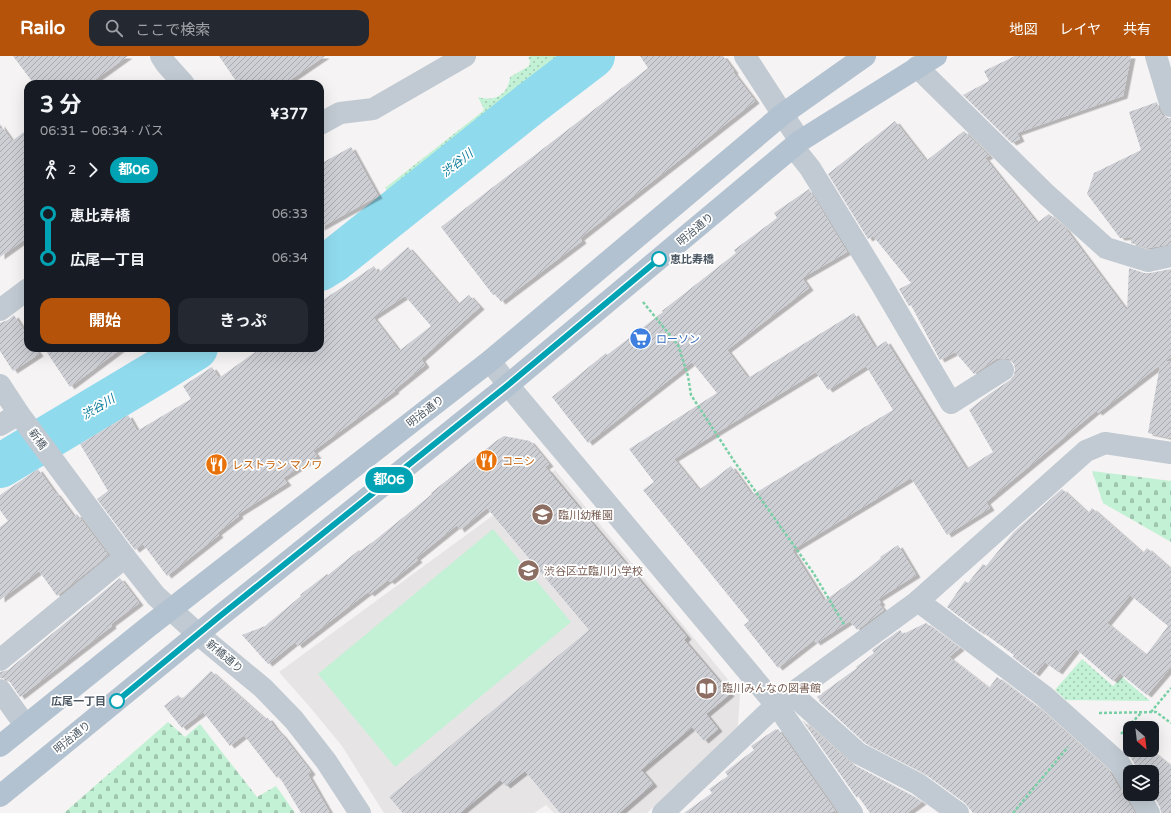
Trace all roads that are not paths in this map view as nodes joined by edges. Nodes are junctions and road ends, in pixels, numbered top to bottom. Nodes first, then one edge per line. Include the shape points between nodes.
1 (161, 56) edge
2 (465, 56) edge
3 (745, 56) edge
4 (865, 56) edge
5 (936, 56) edge
6 (1156, 56) edge
7 (917, 67) junction
8 (180, 80) edge
9 (1171, 106) edge
10 (783, 114) junction
11 (324, 122) edge
12 (797, 144) junction
13 (1171, 256) edge
14 (24, 292) edge
15 (0, 310) edge
16 (490, 361) junction
17 (1003, 370) dead end
18 (0, 385) edge
19 (508, 385) junction
20 (19, 414) junction
21 (0, 425) edge
22 (1171, 453) edge
23 (56, 464) joint
24 (125, 557) junction
25 (918, 601) junction
26 (172, 610) junction
27 (199, 635) junction
28 (0, 660) edge
29 (0, 690) edge
30 (784, 699) junction
31 (25, 725) junction
32 (0, 746) edge
33 (1123, 770) edge
34 (0, 796) edge
35 (1142, 801) edge
36 (360, 813) edge
37 (663, 813) edge
38 (852, 813) edge
39 (958, 813) edge
40 (1149, 813) edge

1 - 8 street
2 - 11 street via 373,109 340,113
3 - 10 street
4 - 10 main road, 明治通り
5 - 7 main road, 明治通り
6 - 9 street
7 - 12 main road, 明治通り
7 - 13 street via 1047,195 1106,248 1148,261
10 - 12 street
10 - 16 main road, 明治通り
12 - 17 street via 951,403
12 - 19 main road, 明治通り
14 - 15 street
16 - 19 street
16 - 26 main road, 明治通り
18 - 20 street
19 - 27 main road, 明治通り
19 - 30 street
20 - 21 street
20 - 23 street, 新橋
22 - 25 street via 1105,443 1086,451
23 - 24 street, 新橋通り
24 - 26 street, 新橋通り via 156,596
24 - 28 street
25 - 30 street
25 - 33 street via 1044,696 1119,763
26 - 27 street, 新橋通り
26 - 31 main road, 明治通り
27 - 34 main road, 明治通り
27 - 36 street, 新橋通り via 264,688 294,720 326,761
29 - 31 street
30 - 37 street
30 - 38 street
30 - 39 street via 858,753 918,784
31 - 32 main road, 明治通り
35 - 40 street

